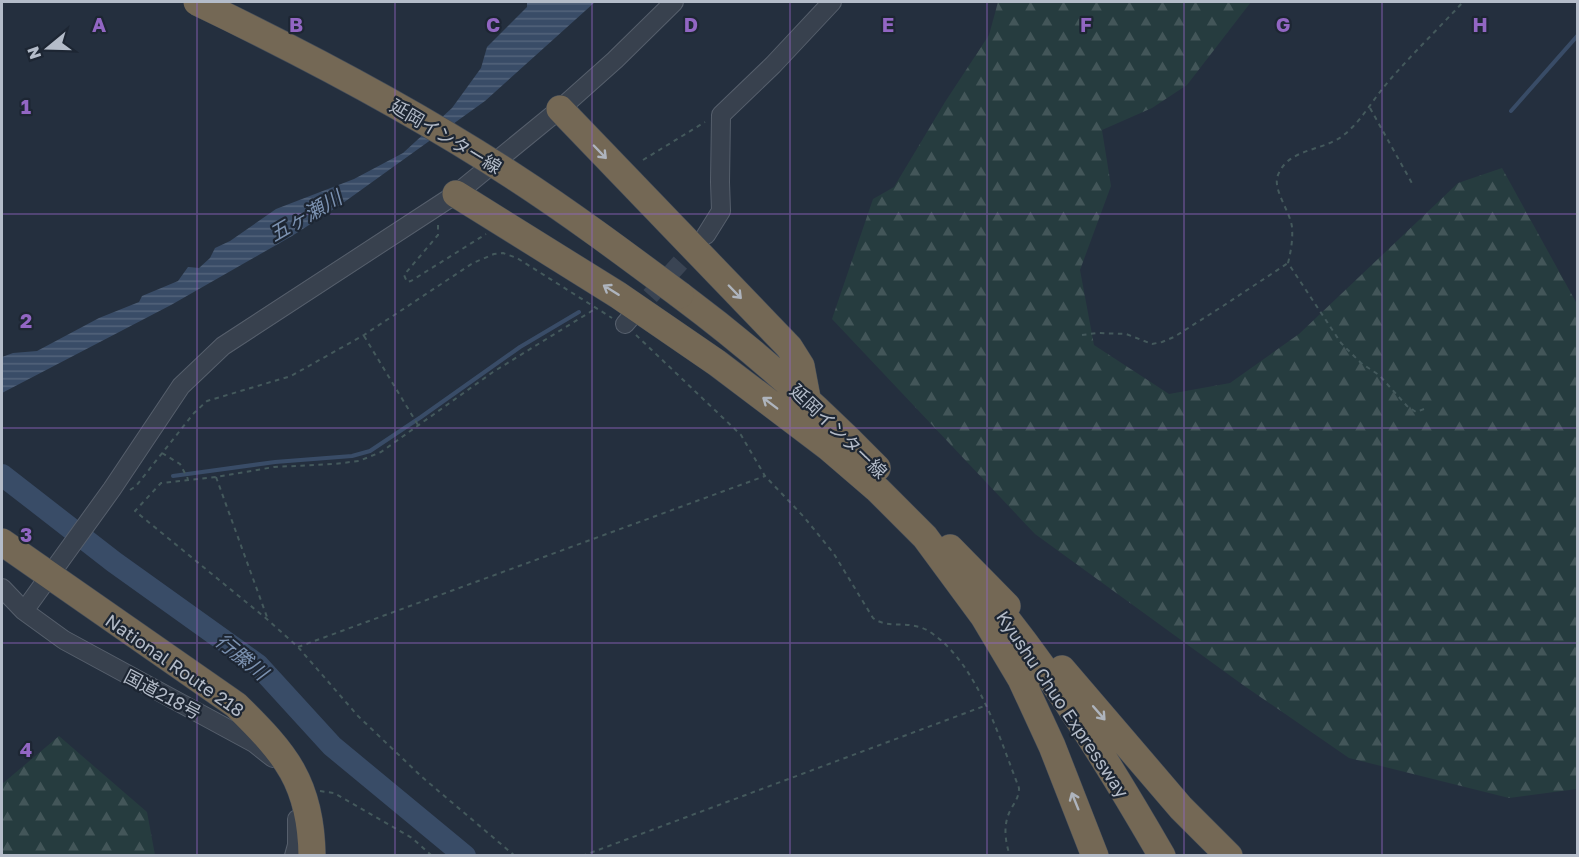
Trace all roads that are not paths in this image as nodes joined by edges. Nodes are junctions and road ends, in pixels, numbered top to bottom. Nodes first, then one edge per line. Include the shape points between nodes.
1 (197, 2) edge
2 (674, 2) edge
3 (832, 2) edge
4 (560, 109) junction
5 (447, 200) junction
6 (706, 235) tunnel mouth
7 (680, 295) junction
8 (807, 398) junction
9 (929, 533) junction
10 (2, 542) edge
11 (56, 569) junction
12 (2, 588) edge
13 (24, 611) junction
14 (1150, 854) edge
15 (294, 855) edge
16 (312, 855) edge
17 (1095, 855) edge
18 (1229, 855) edge

1 - 7 highway, 延岡インター線, bridge via 422,119 513,176
2 - 4 street
3 - 6 street via 722,115 721,211
4 - 5 street
4 -> 8 highway via 789,347 801,366
9 -> 5 highway via 828,447 717,363 618,295
5 - 11 street via 223,346 181,386
7 - 8 highway, 延岡インター線
7 - 9 highway, 延岡インター線 via 802,404
8 - 9 highway, 延岡インター線 via 890,481
9 - 14 highway, Kyushu Chuo Expressway via 1040,684
17 -> 9 highway via 1053,746 1021,679
9 -> 18 highway via 1020,620 1181,808
10 - 11 highway, National Route 218
11 - 13 street
11 - 16 highway, National Route 218 via 236,705 267,735 297,777 312,826
12 - 13 street, 国道218号
13 - 15 street, 国道218号 via 64,640 269,754 283,772 293,799 298,832

